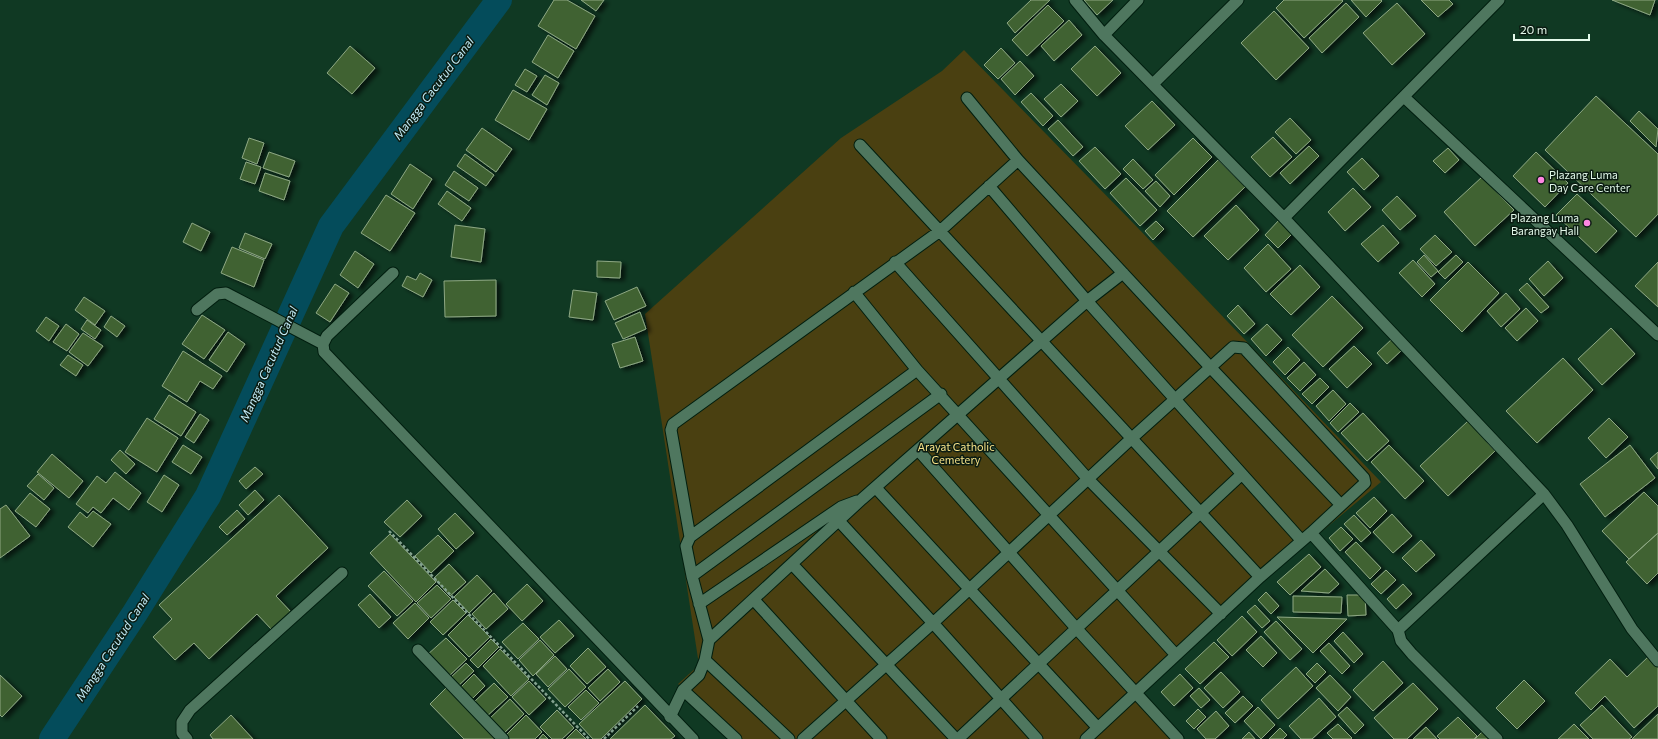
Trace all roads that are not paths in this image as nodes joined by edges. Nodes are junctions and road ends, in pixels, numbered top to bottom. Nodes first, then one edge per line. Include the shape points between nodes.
1 (1075, 0) edge
2 (1138, 0) edge
3 (1238, 0) edge
4 (1499, 0) edge
5 (1104, 35) junction
6 (1153, 84) junction
7 (1404, 96) junction
8 (967, 98) dead end
9 (860, 145) dead end
10 (1018, 160) junction
11 (989, 186) junction
12 (1284, 218) junction
13 (940, 231) junction
14 (895, 262) junction
15 (393, 273) dead end
16 (1123, 273) junction
17 (854, 292) junction
18 (1087, 301) junction
19 (197, 310) dead end
20 (1658, 335) edge
21 (1042, 342) junction
22 (323, 344) junction
23 (1211, 368) junction
24 (918, 370) junction
25 (998, 380) junction
26 (941, 394) junction
27 (1175, 399) junction
28 (959, 414) junction
29 (1132, 438) junction
30 (918, 450) junction
31 (1242, 474) junction
32 (1088, 479) junction
33 (876, 488) junction
34 (1544, 494) junction
35 (862, 499) junction
36 (1341, 505) junction
37 (1200, 512) junction
38 (1048, 516) junction
39 (839, 521) junction
40 (1311, 533) junction
41 (690, 537) junction
42 (1302, 541) junction
43 (1159, 551) junction
44 (1009, 552) junction
45 (792, 564) junction
46 (342, 573) dead end
47 (692, 576) junction
48 (1260, 577) junction
49 (969, 589) junction
50 (1116, 591) junction
51 (754, 600) junction
52 (699, 604) junction
53 (1220, 614) junction
54 (933, 623) junction
55 (1076, 628) junction
56 (1398, 630) junction
57 (709, 640) junction
58 (418, 650) dead end
59 (1176, 655) junction
60 (1657, 657) edge
61 (705, 660) junction
62 (1039, 663) junction
63 (885, 665) junction
64 (683, 690) junction
65 (1136, 693) junction
66 (1001, 698) junction
67 (846, 700) junction
68 (670, 717) junction
69 (1098, 728) junction
70 (187, 739) edge
71 (503, 739) edge
72 (693, 739) edge
73 (736, 739) edge
74 (789, 739) edge
75 (803, 739) edge
76 (881, 739) edge
77 (957, 739) edge
78 (1037, 739) edge
79 (1086, 739) edge
80 (1177, 739) edge
81 (1497, 739) edge

1 - 5 street
2 - 5 street
3 - 6 street
4 - 7 street
5 - 6 street
6 - 12 street
7 - 12 street
7 - 20 street
8 - 10 street
9 - 13 street
10 - 11 street
10 - 16 street
11 - 13 street
11 - 18 street
12 - 34 street
13 - 14 street
13 - 21 street
14 - 17 street
14 - 25 street
15 - 22 street via 327,336
16 - 18 street
16 - 23 street
17 - 24 street
17 - 41 street via 673,424 670,430
18 - 21 street
18 - 27 street
19 - 22 street via 217,294 226,293
21 - 25 street
21 - 29 street
22 - 68 street via 324,352
23 - 27 street
23 - 36 street
23 - 36 street via 1233,347 1244,348 1364,478 1365,483 1361,488
24 - 26 street
24 - 41 street
25 - 28 street
25 - 32 street
26 - 28 street
26 - 47 street
27 - 29 street
27 - 31 street
28 - 30 street
28 - 38 street
29 - 32 street
29 - 37 street
30 - 33 street
30 - 44 street
31 - 37 street
31 - 42 street
32 - 38 street
32 - 43 street
33 - 35 street
33 - 49 street
34 - 56 street
34 - 60 street via 1567,525 1632,629
35 - 39 street
35 - 52 street via 842,507
36 - 40 street
37 - 43 street
37 - 48 street
38 - 44 street
38 - 50 street
39 - 45 street
39 - 54 street
40 - 42 street
40 - 56 street
41 - 47 street via 686,546
42 - 48 street
43 - 50 street
43 - 53 street
44 - 49 street
44 - 55 street
45 - 51 street
45 - 63 street
46 - 70 street via 190,710 182,722 182,733
47 - 52 street
48 - 53 street
49 - 54 street
49 - 62 street
50 - 55 street
50 - 59 street
51 - 57 street
51 - 67 street
52 - 57 street
53 - 59 street
54 - 63 street
54 - 66 street
55 - 62 street
55 - 65 street
56 - 81 street via 1400,641
57 - 61 street
58 - 71 street
59 - 65 street
61 - 64 street via 699,675
61 - 74 street
62 - 66 street
62 - 69 street
63 - 67 street
63 - 77 street
64 - 68 street
64 - 73 street
65 - 69 street
65 - 80 street
66 - 77 street
66 - 78 street
67 - 75 street
67 - 76 street
68 - 72 street
69 - 79 street

